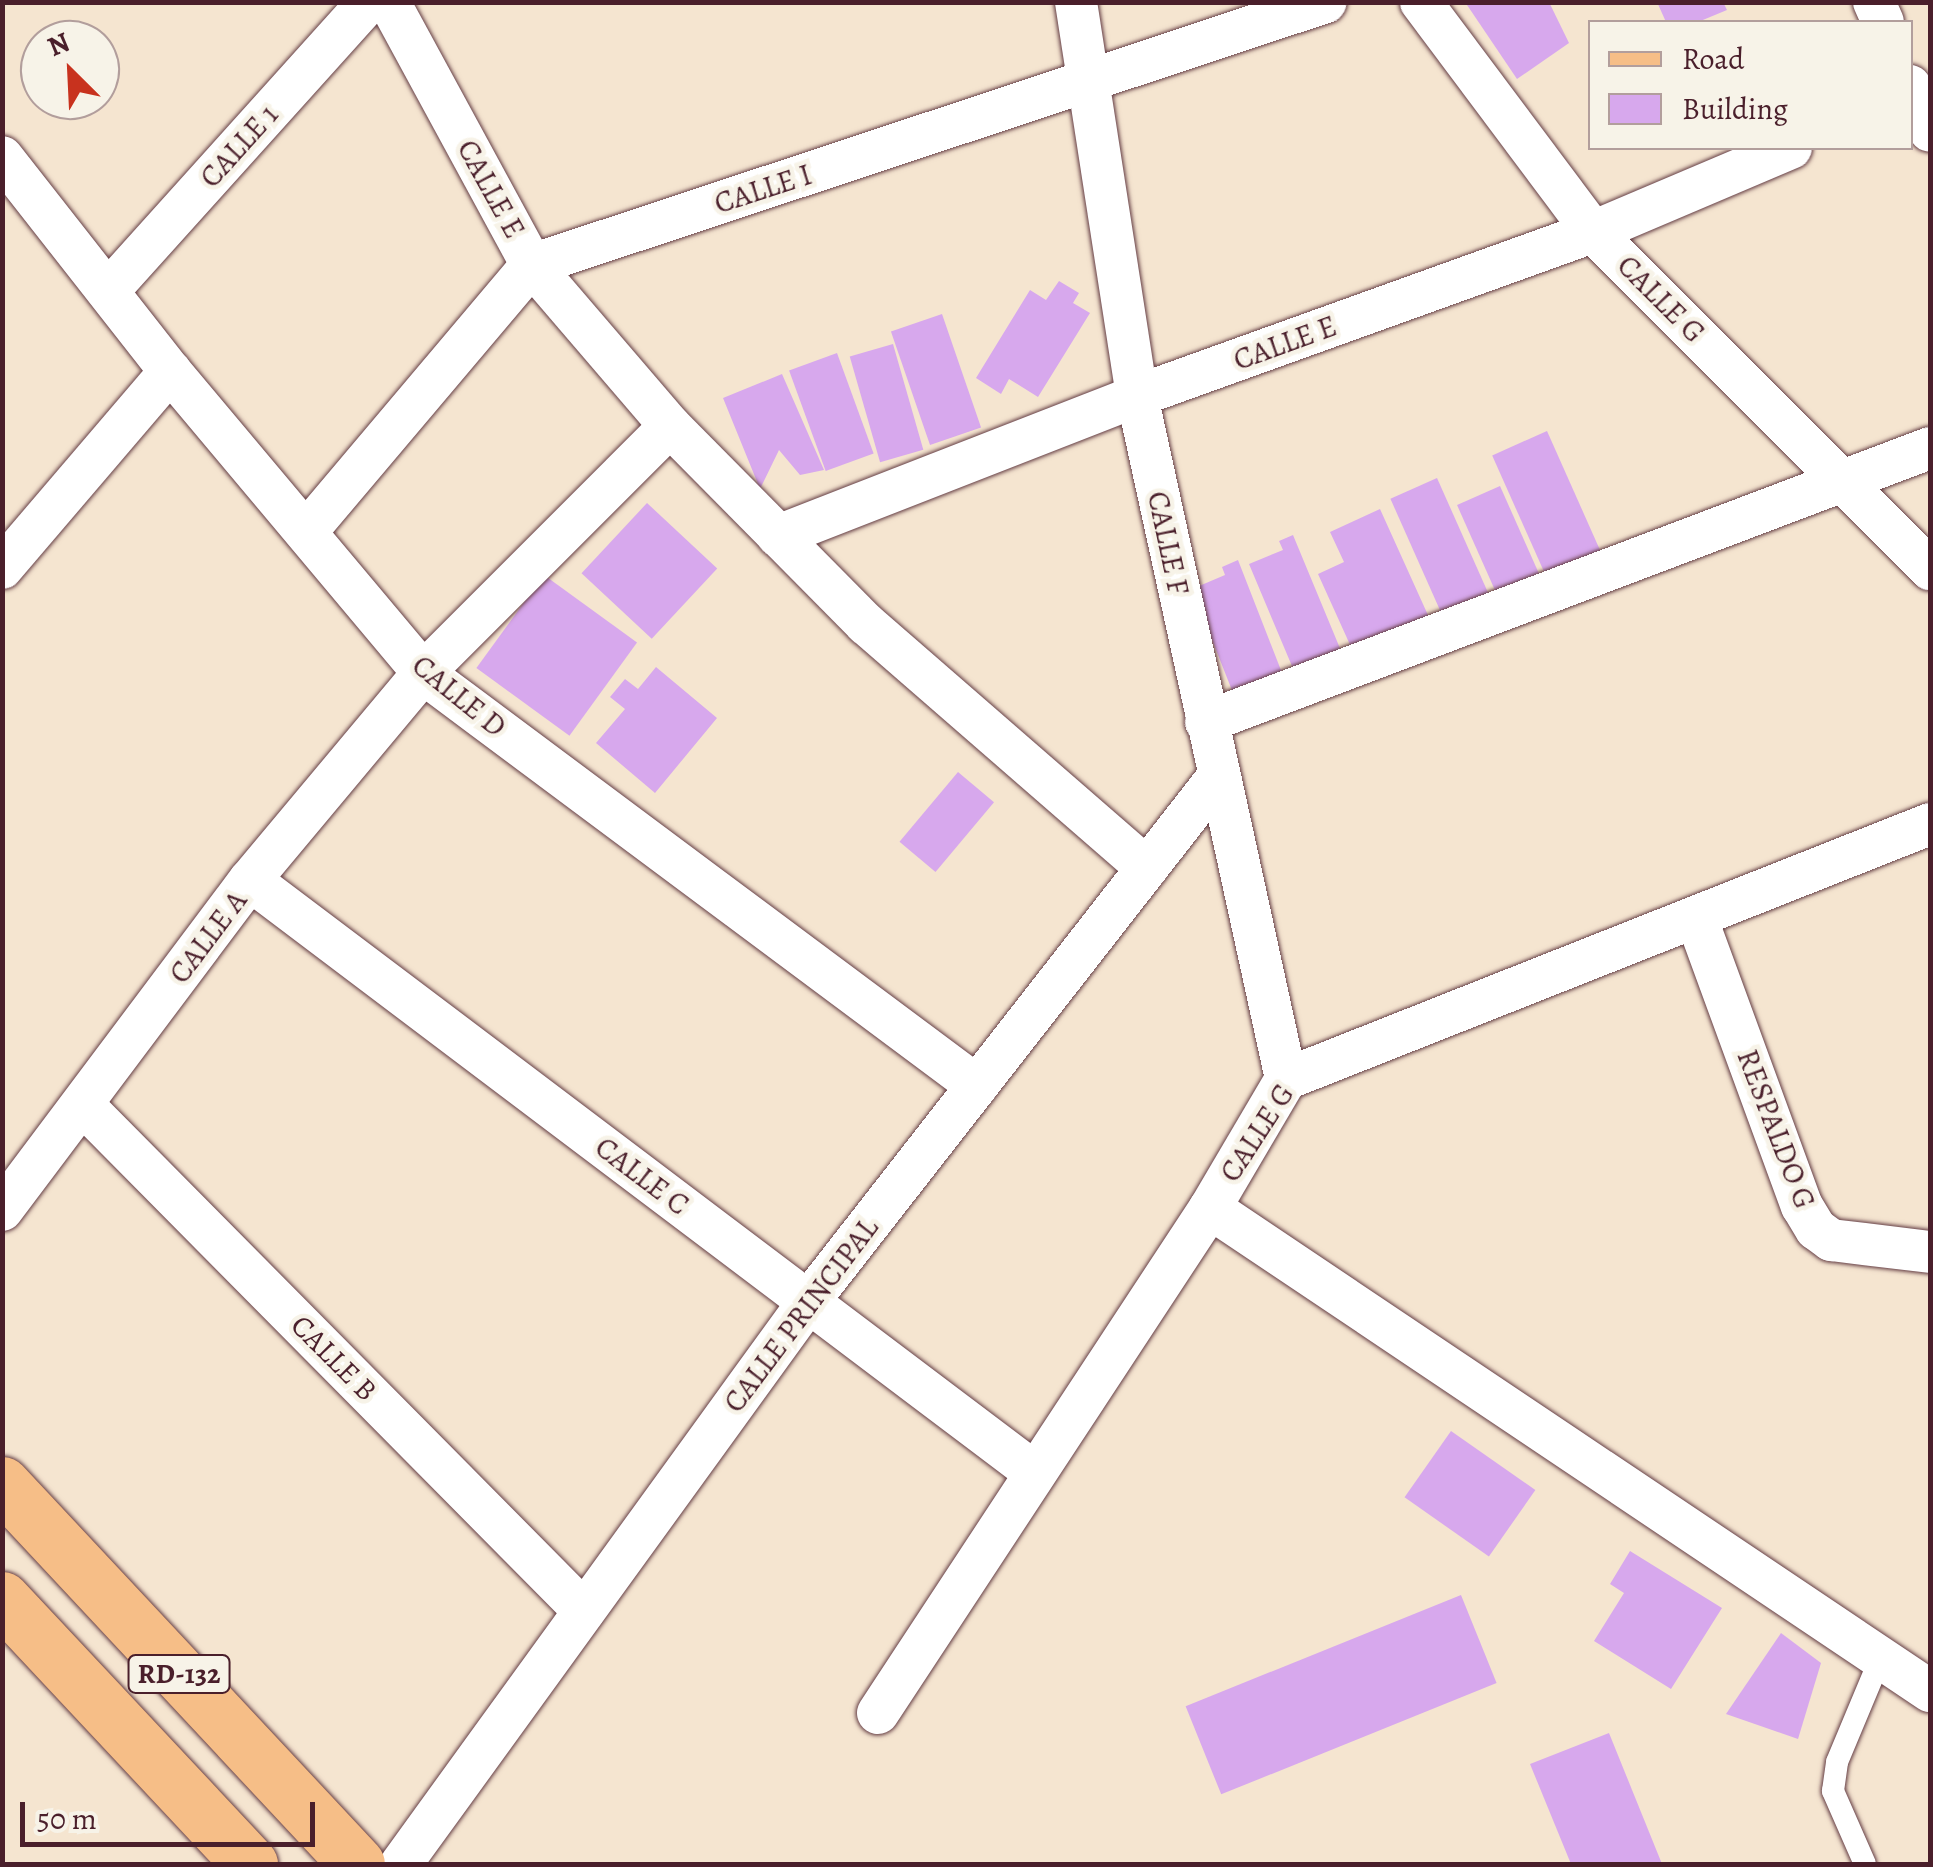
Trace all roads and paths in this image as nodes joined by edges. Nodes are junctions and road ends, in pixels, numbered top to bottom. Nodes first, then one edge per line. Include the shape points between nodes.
1 (368, 2) edge
2 (389, 2) edge
3 (1076, 2) edge
4 (1326, 2) edge
5 (1422, 2) edge
6 (1089, 82) junction
7 (1786, 150) edge
8 (2, 157) edge
9 (1593, 232) junction
10 (532, 265) junction
11 (109, 290) junction
12 (170, 371) junction
13 (1137, 396) junction
14 (670, 426) junction
15 (1930, 448) edge
16 (1846, 482) junction
17 (306, 532) junction
18 (778, 536) junction
19 (2, 568) edge
20 (1930, 570) edge
21 (423, 673) junction
22 (1206, 722) junction
23 (1218, 776) junction
24 (1930, 824) edge
25 (1147, 868) junction
26 (250, 880) junction
27 (1696, 917) junction
28 (1286, 1078) junction
29 (976, 1086) junction
30 (83, 1105) junction
31 (1210, 1208) junction
32 (2, 1210) edge
33 (1930, 1252) edge
34 (809, 1301) junction
35 (1034, 1472) junction
36 (2, 1484) edge
37 (2, 1599) edge
38 (584, 1611) junction
39 (1880, 1657) junction
40 (1930, 1691) edge
41 (878, 1713) dead end
42 (250, 1864) edge
43 (357, 1864) edge
44 (400, 1864) edge
45 (1865, 1864) edge

1 - 11 street, CALLE 1
2 - 10 street, CALLE E
3 - 6 street, CALLE F
4 - 6 street, CALLE I
5 - 9 street, CALLE G
6 - 10 street, CALLE I
6 - 13 street, CALLE F
7 - 9 street, CALLE E
8 - 11 street, CALLE D
9 - 13 street, CALLE E
9 - 16 street, CALLE G
10 - 14 street, CALLE E
10 - 17 street
11 - 12 street, CALLE D
12 - 17 street, CALLE D
12 - 19 street
13 - 18 street, CALLE E
13 - 22 street, CALLE F
14 - 18 street, CALLE E
14 - 21 street, CALLE A
15 - 16 street
16 - 20 street, CALLE G
16 - 22 street
17 - 21 street, CALLE D
18 - 25 street, CALLE E via 866,624
21 - 26 street, CALLE A
21 - 29 street, CALLE D
22 - 23 street, CALLE F
23 - 25 street, CALLE PRINCIPAL
23 - 28 street, CALLE F
24 - 27 street, CALLE G
25 - 29 street, CALLE PRINCIPAL
26 - 30 street, CALLE A
26 - 34 street, CALLE C
27 - 28 street, CALLE G
27 - 33 street, RESPALDO G via 1816,1229 1831,1240
28 - 31 street, CALLE G
29 - 34 street, CALLE PRINCIPAL
30 - 32 street, CALLE A
30 - 38 street, CALLE B
31 - 35 street, CALLE G
31 - 39 street
34 - 35 street, CALLE C
34 - 38 street, CALLE PRINCIPAL
35 - 41 street, CALLE G
36 - 43 main road, RD-132
37 - 42 main road, RD-132
38 - 44 street, CALLE PRINCIPAL
39 - 40 street
39 - 45 lane via 1836,1762 1833,1791

